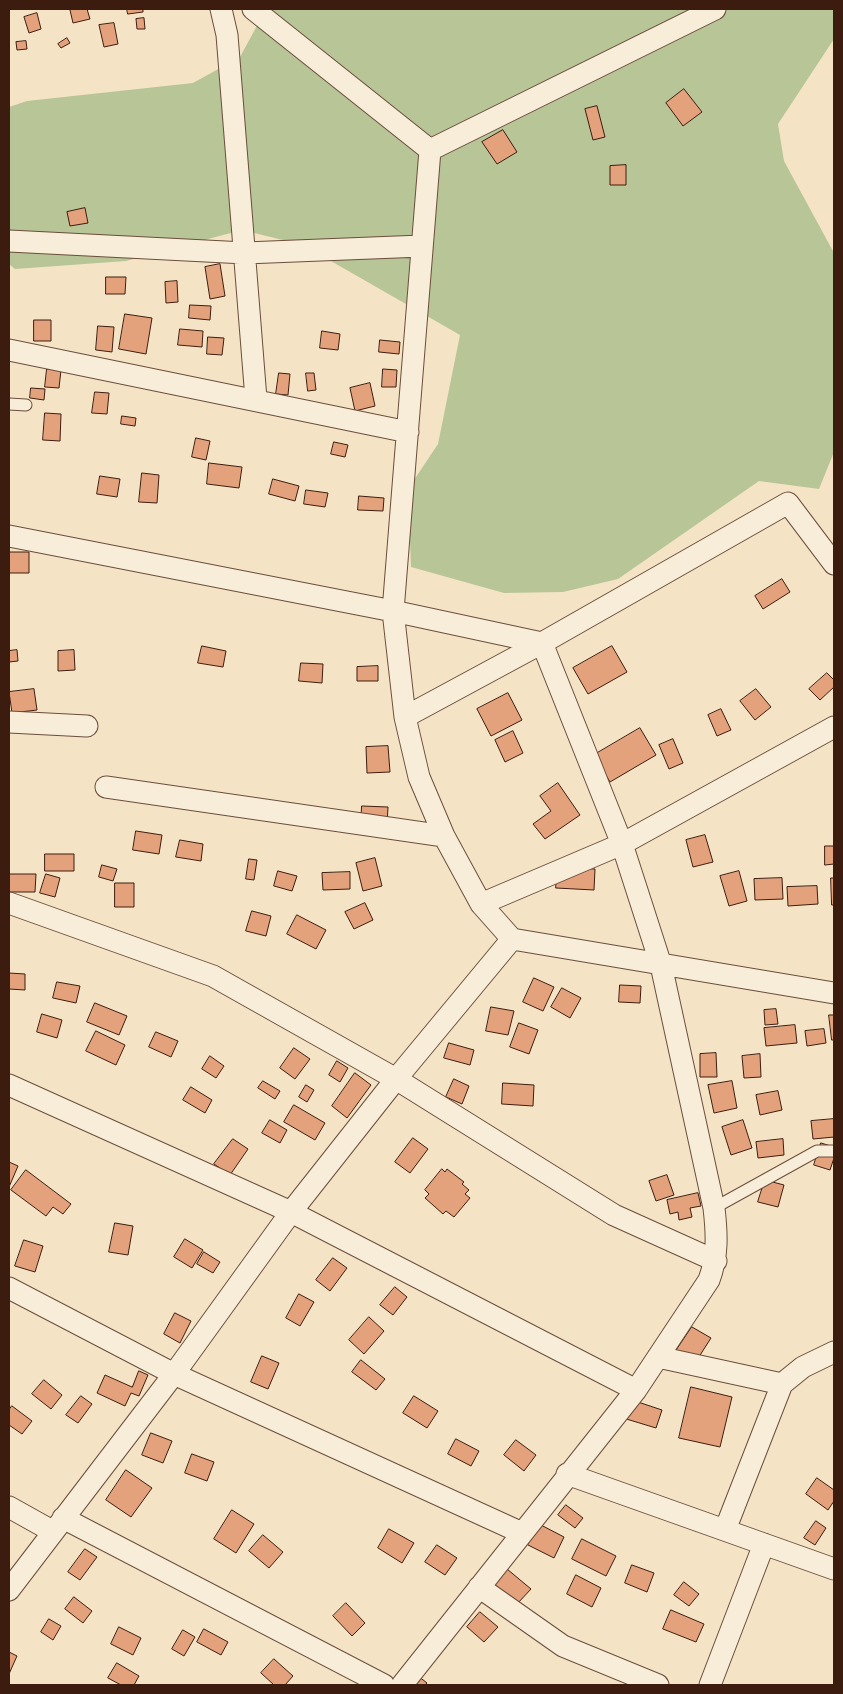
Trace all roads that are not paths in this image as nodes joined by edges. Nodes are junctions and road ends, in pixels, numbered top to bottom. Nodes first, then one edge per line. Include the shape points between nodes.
1 (221, 9) edge
2 (253, 9) edge
3 (716, 9) edge
4 (430, 150) junction
5 (9, 241) edge
6 (422, 246) junction
7 (245, 253) junction
8 (9, 350) edge
9 (256, 399) junction
10 (9, 404) edge
11 (26, 405) dead end
12 (408, 432) junction
13 (9, 536) edge
14 (834, 564) edge
15 (392, 611) junction
16 (542, 643) junction
17 (405, 717) junction
18 (9, 722) edge
19 (87, 726) dead end
20 (834, 727) edge
21 (106, 788) dead end
22 (444, 836) junction
23 (622, 844) junction
24 (9, 903) edge
25 (481, 904) junction
26 (512, 939) junction
27 (661, 965) junction
28 (834, 993) edge
29 (396, 1079) junction
30 (9, 1085) edge
31 (834, 1151) edge
32 (714, 1208) junction
33 (291, 1212) junction
34 (716, 1260) junction
35 (9, 1288) edge
36 (834, 1352) edge
37 (658, 1357) junction
38 (174, 1374) junction
39 (782, 1384) junction
40 (636, 1390) junction
41 (567, 1474) junction
42 (9, 1507) edge
43 (58, 1525) junction
44 (725, 1530) junction
45 (522, 1533) junction
46 (764, 1544) junction
47 (834, 1569) edge
48 (479, 1587) junction
49 (9, 1590) edge
50 (384, 1685) edge
51 (402, 1685) edge
52 (658, 1685) edge
53 (710, 1685) edge

1 - 7 street via 227,35
2 - 4 street
3 - 4 street
4 - 6 street
5 - 7 street
6 - 7 street
6 - 12 street
7 - 9 street
8 - 9 street
9 - 12 street
10 - 11 lane
12 - 15 street
13 - 15 street
14 - 16 street via 788,503
15 - 16 street
15 - 17 street
16 - 17 street
16 - 23 street
17 - 22 street via 419,776
18 - 19 street
20 - 23 street
21 - 22 street
22 - 25 street
23 - 25 street
23 - 27 street
24 - 29 street via 213,976
25 - 26 street
26 - 27 street
26 - 29 street
27 - 28 street
27 - 32 street
29 - 33 street
29 - 34 street via 614,1215
30 - 33 street
31 - 32 lane via 817,1151
32 - 34 street
33 - 38 street
33 - 40 street
34 - 37 street via 709,1280
35 - 38 street
36 - 39 street via 803,1367
37 - 39 street
37 - 40 street
38 - 43 street
38 - 45 street
39 - 44 street
40 - 41 street
41 - 44 street
41 - 45 street
42 - 43 street
43 - 49 street
43 - 50 street
44 - 46 street
45 - 48 street
46 - 47 street
46 - 53 street
48 - 51 street
48 - 52 street via 563,1646

